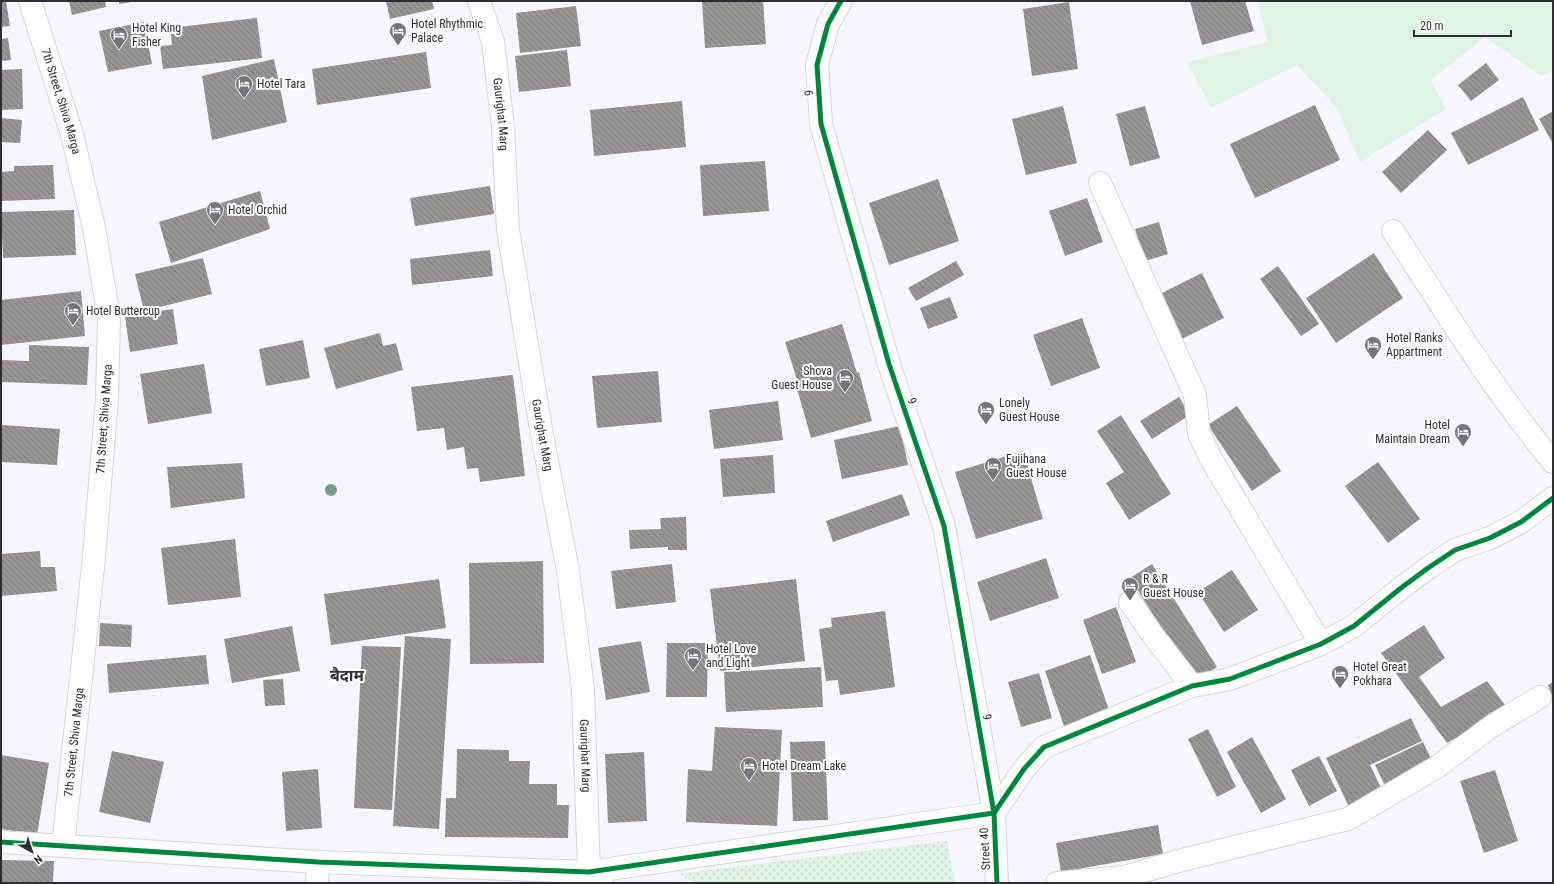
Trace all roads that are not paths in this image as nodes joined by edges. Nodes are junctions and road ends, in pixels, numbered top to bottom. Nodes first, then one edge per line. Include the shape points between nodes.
1 (30, 1) edge
2 (479, 1) edge
3 (841, 1) edge
4 (1100, 183) dead end
5 (1393, 232) dead end
6 (1553, 462) edge
7 (1553, 498) edge
8 (1130, 602) dead end
9 (1321, 644) junction
10 (1192, 686) junction
11 (1540, 697) dead end
12 (994, 813) junction
13 (1, 842) edge
14 (63, 846) junction
15 (589, 872) junction
16 (318, 873) edge
17 (614, 883) edge
18 (997, 883) edge
19 (1057, 883) edge

1 - 14 street, 7th Street, Shiva Marga via 72,134 94,228 109,318 107,398 94,557
2 - 15 street, Gaurighat Marg via 493,42 503,127 508,230 568,571 583,689
3 - 12 street, 9 / 9 via 828,24 817,65 821,124 889,364 944,526
4 - 9 street via 1195,395 1199,434 1211,459
5 - 6 street via 1490,379
7 - 9 street via 1520,522 1490,538 1455,550 1401,588 1354,626
8 - 10 street
9 - 10 street via 1230,679
10 - 12 street via 1044,747 1024,769
11 - 19 street via 1492,726 1437,767 1348,819 1124,877
12 - 15 street
12 - 18 street, Street 40
13 - 14 street
14 - 16 street
15 - 16 street
15 - 17 street

